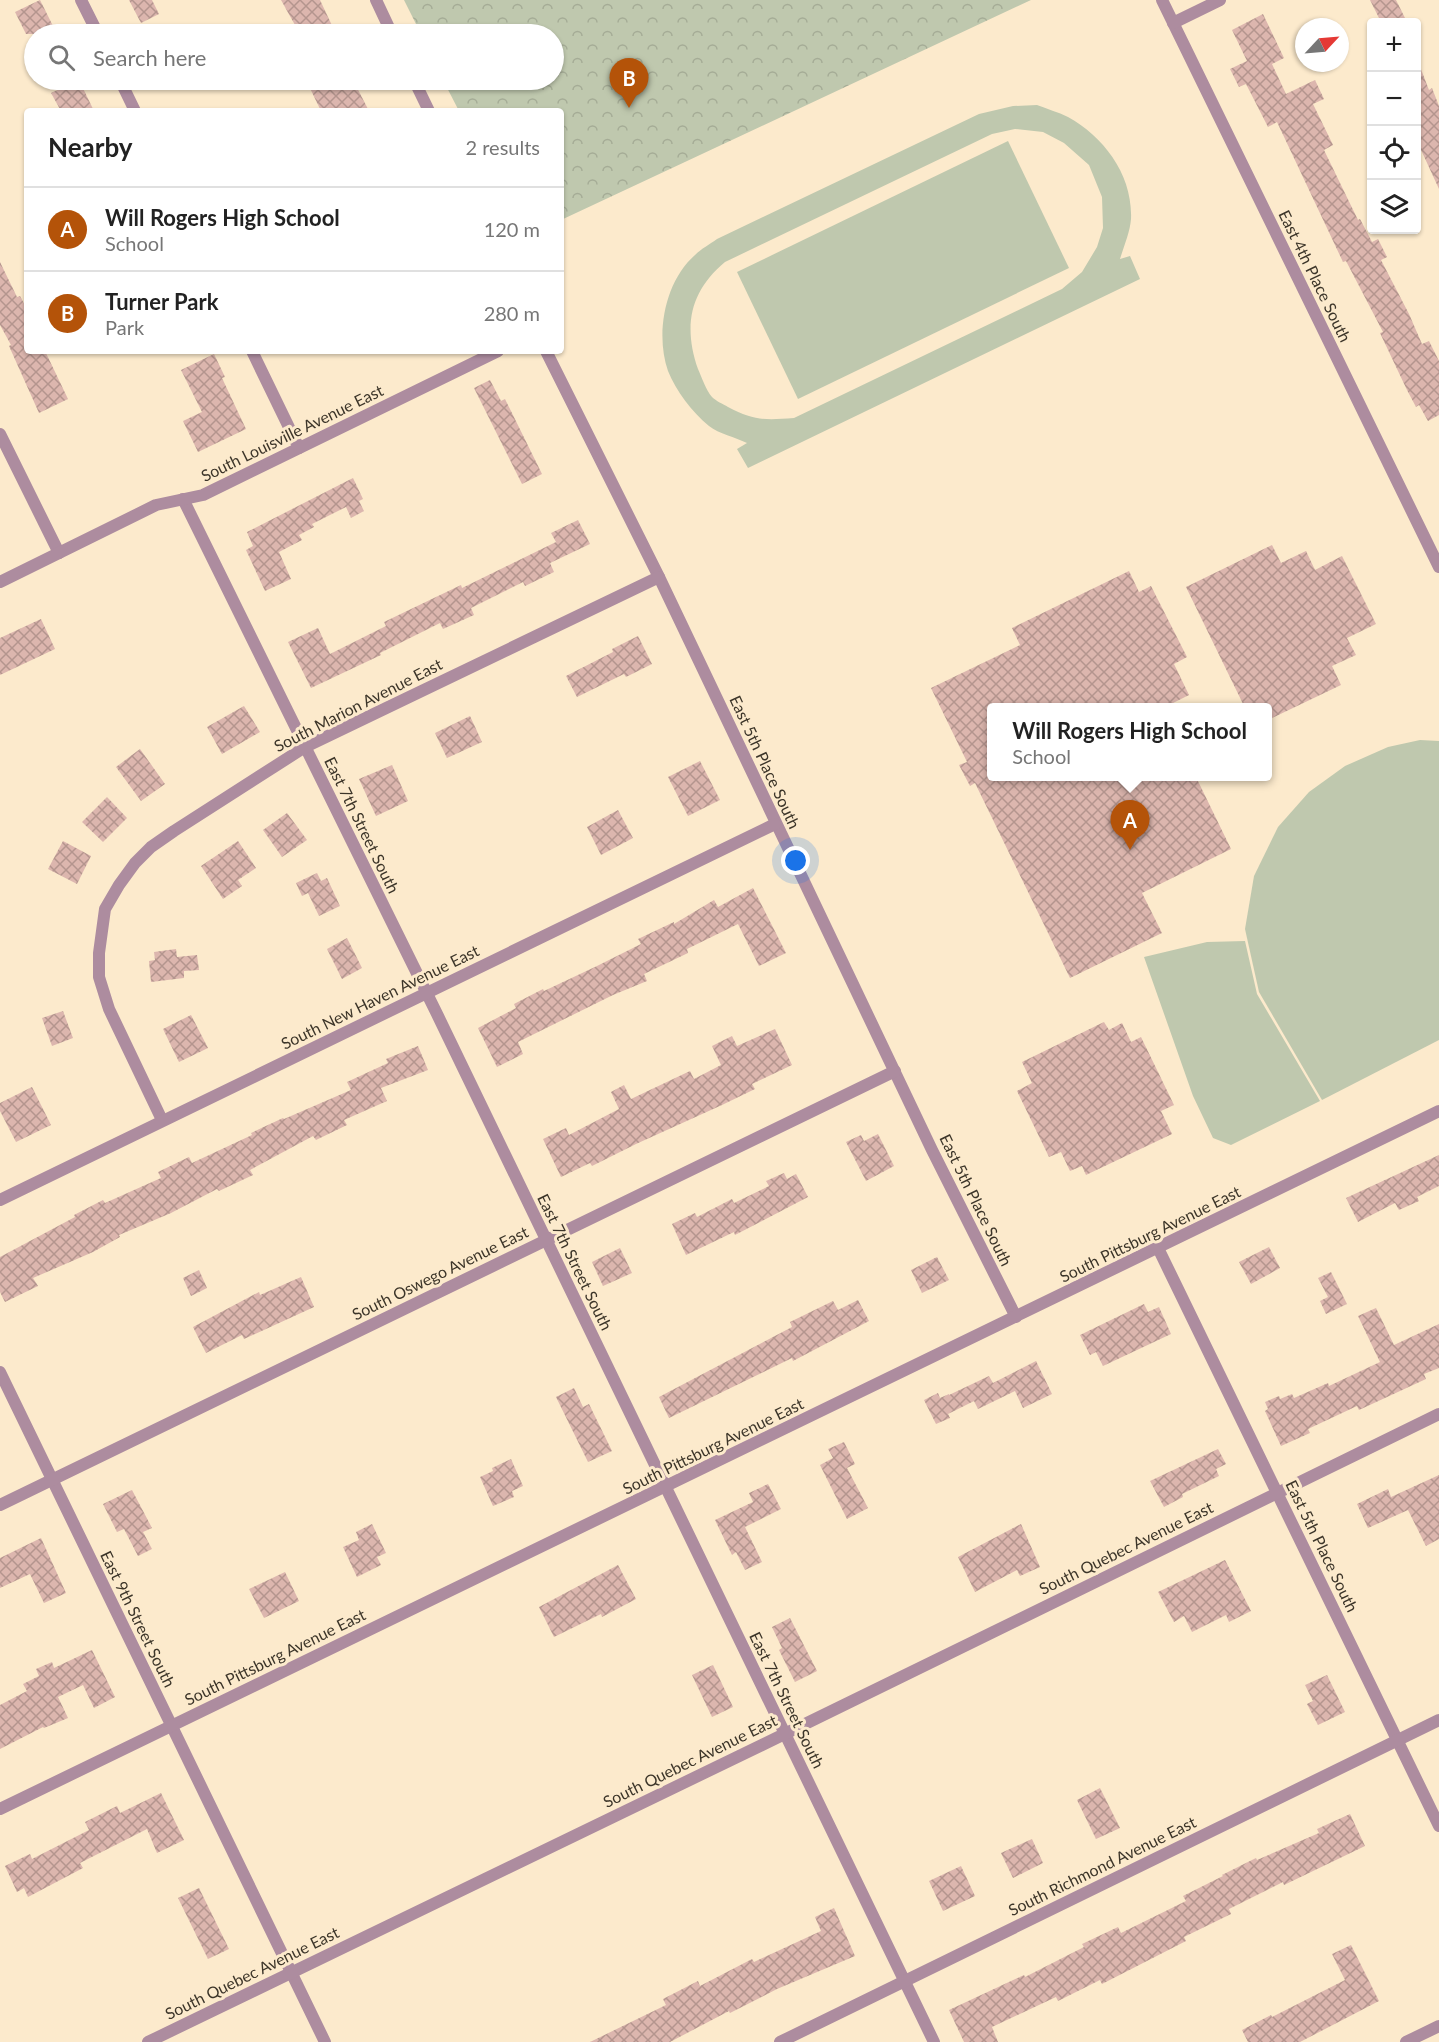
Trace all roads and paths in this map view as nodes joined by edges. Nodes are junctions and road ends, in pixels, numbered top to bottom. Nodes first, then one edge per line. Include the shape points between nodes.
1 (81, 0) edge
2 (376, 0) edge
3 (1162, 0) edge
4 (1220, 0) edge
5 (1173, 23) junction
6 (93, 24) edge
7 (387, 24) edge
8 (125, 90) edge
9 (419, 90) edge
10 (134, 108) edge
11 (428, 108) edge
12 (253, 354) edge
13 (492, 354) edge
14 (548, 354) edge
15 (0, 434) edge
16 (299, 448) junction
17 (183, 499) junction
18 (59, 553) junction
19 (1439, 567) edge
20 (659, 577) junction
21 (0, 582) edge
22 (305, 747) junction
23 (775, 824) junction
24 (427, 993) junction
25 (895, 1071) junction
26 (1439, 1111) edge
27 (162, 1120) junction
28 (0, 1200) edge
29 (546, 1241) junction
30 (1158, 1248) junction
31 (1016, 1317) junction
32 (0, 1372) edge
33 (1439, 1414) edge
34 (52, 1479) junction
35 (666, 1486) junction
36 (1277, 1492) junction
37 (0, 1504) edge
38 (1439, 1720) edge
39 (172, 1725) junction
40 (784, 1734) junction
41 (1398, 1740) junction
42 (0, 1809) edge
43 (1439, 1826) edge
44 (291, 1972) junction
45 (905, 1982) junction
46 (1439, 2026) edge
47 (148, 2042) edge
48 (325, 2042) edge
49 (780, 2042) edge
50 (934, 2042) edge
51 (1406, 2042) edge

1 - 6 street
2 - 7 street
3 - 5 street, East 4th Place South
4 - 5 street
5 - 19 street, East 4th Place South
8 - 10 street
9 - 11 street
12 - 16 street
13 - 16 street, South Louisville Avenue East
14 - 20 street, East 5th Place South
15 - 18 street
16 - 17 street, South Louisville Avenue East via 203,495
17 - 18 street, South Louisville Avenue East via 156,506
17 - 22 street, East 7th Street South
18 - 21 street, South Louisville Avenue East
20 - 22 street, South Marion Avenue East
20 - 23 street, East 5th Place South
22 - 24 street, East 7th Street South
22 - 27 street, South Marion Avenue East via 151,847 135,863 105,909 99,976 109,1009
23 - 24 street, South New Haven Avenue East
23 - 25 street, East 5th Place South
24 - 27 street, South New Haven Avenue East
24 - 29 street, East 7th Street South
25 - 29 street, South Oswego Avenue East
25 - 31 street, East 5th Place South
26 - 30 street, South Pittsburg Avenue East
27 - 28 street, South New Haven Avenue East
29 - 34 street, South Oswego Avenue East
29 - 35 street, East 7th Street South
30 - 31 street, South Pittsburg Avenue East
30 - 36 street, East 5th Place South
31 - 35 street, South Pittsburg Avenue East
32 - 34 street, East 9th Street South
33 - 36 street, South Quebec Avenue East
34 - 37 street, South Oswego Avenue East
34 - 39 street, East 9th Street South
35 - 39 street, South Pittsburg Avenue East
35 - 40 street, East 7th Street South
36 - 40 street, South Quebec Avenue East
36 - 41 street, East 5th Place South
38 - 41 street, South Richmond Avenue East
39 - 42 street, South Pittsburg Avenue East
39 - 44 street, East 9th Street South
40 - 44 street, South Quebec Avenue East
40 - 45 street, East 7th Street South
41 - 43 street, East 5th Place South
41 - 45 street, South Richmond Avenue East
44 - 47 street, South Quebec Avenue East
44 - 48 street, East 9th Street South
45 - 49 street, South Richmond Avenue East
45 - 50 street, East 7th Street South
46 - 51 street

